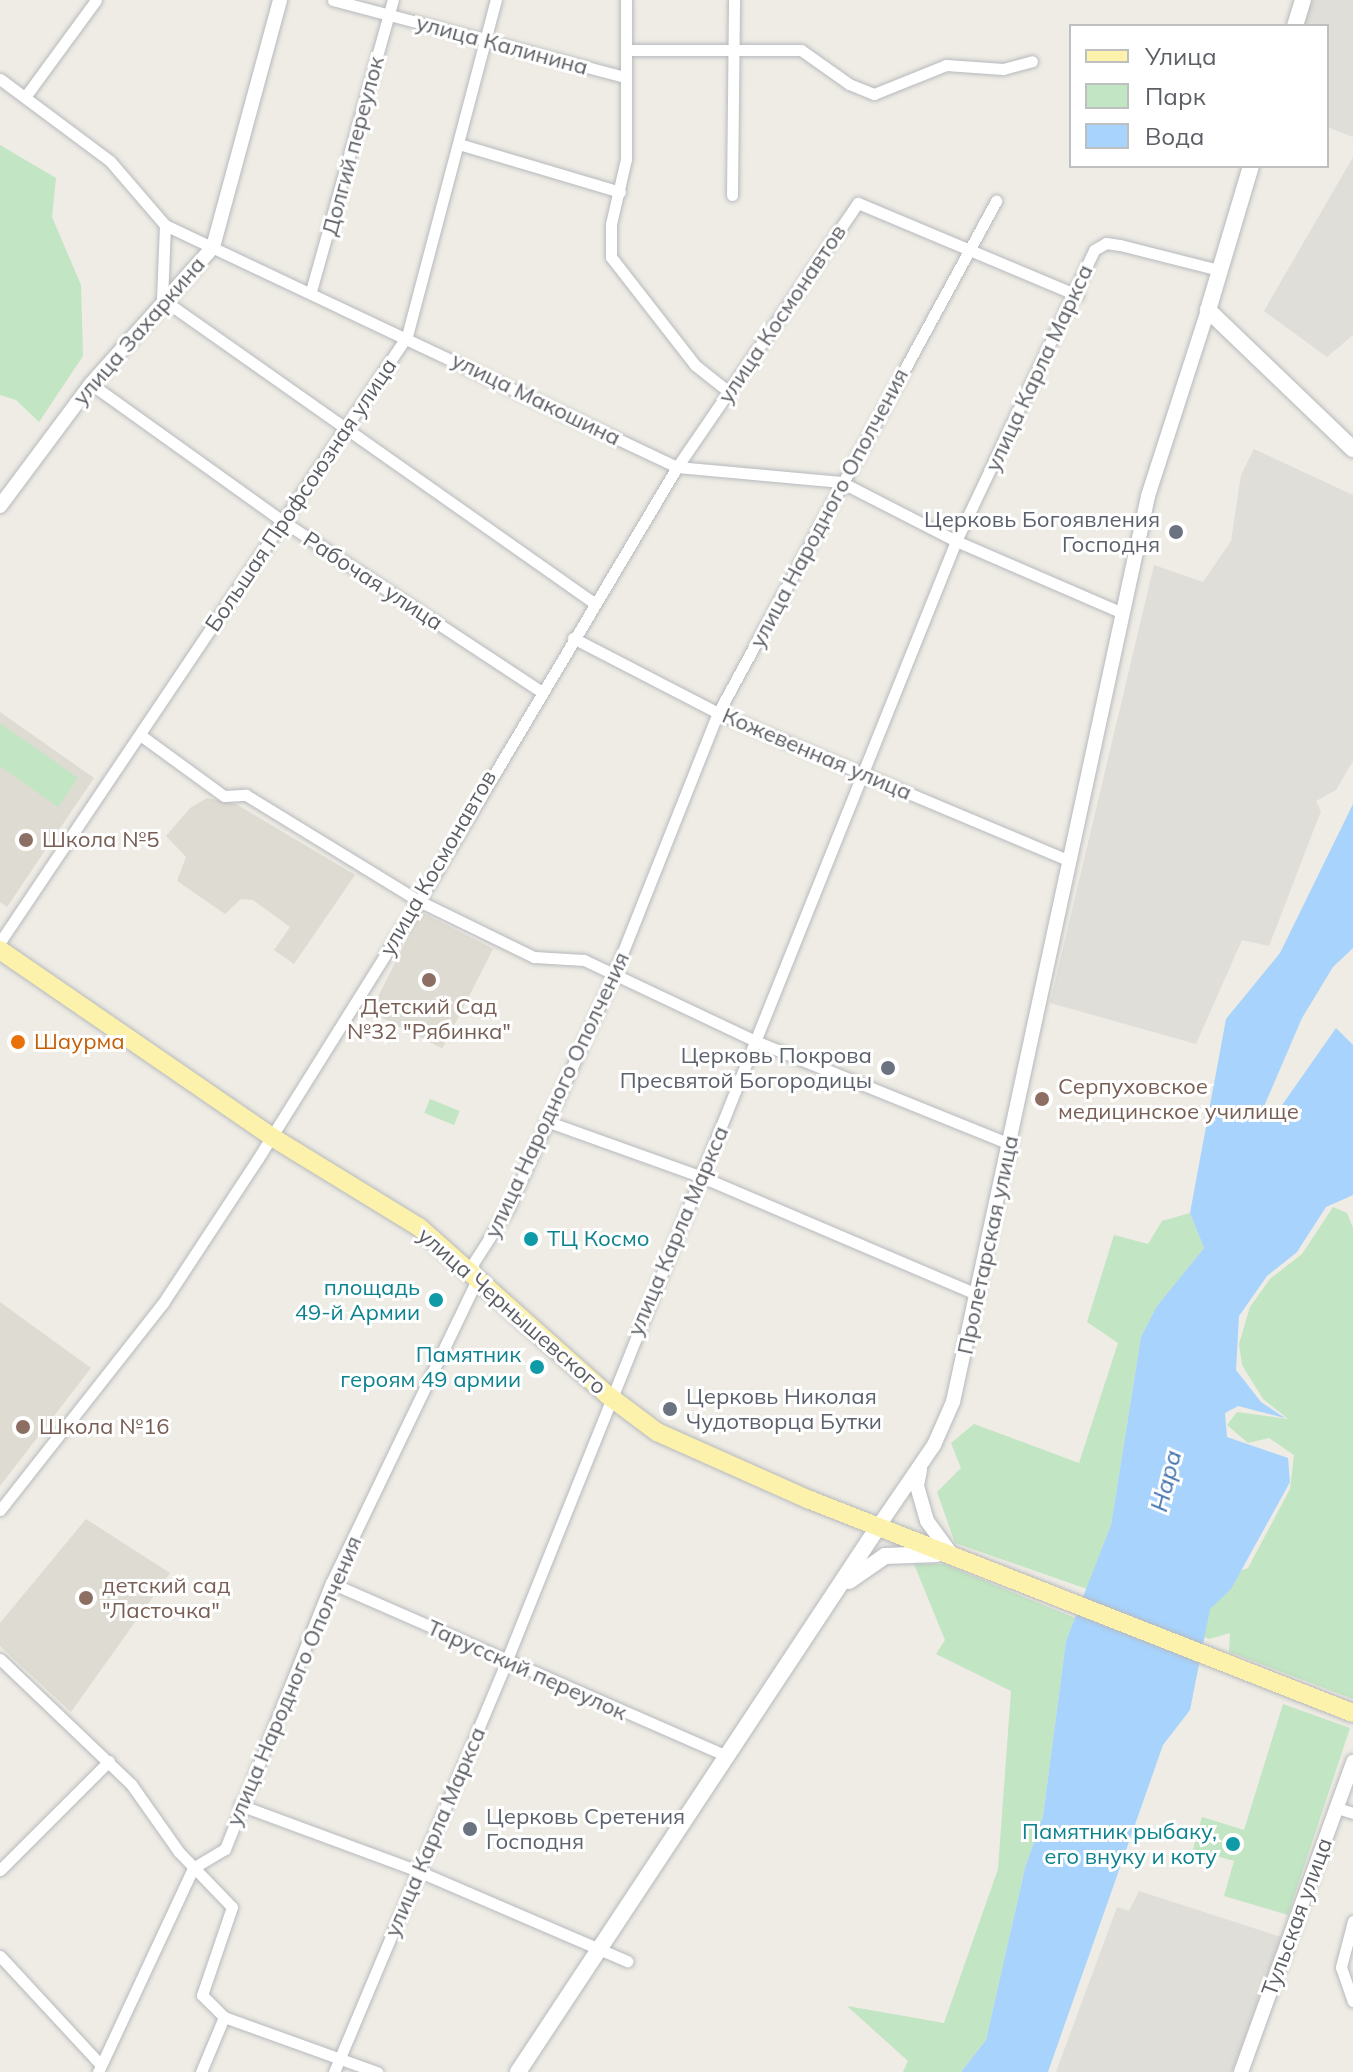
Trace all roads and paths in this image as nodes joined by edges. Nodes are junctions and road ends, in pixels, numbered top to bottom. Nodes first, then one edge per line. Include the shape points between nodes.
1 (96, 0) edge
2 (280, 0) edge
3 (333, 0) edge
4 (393, 0) edge
5 (496, 0) edge
6 (626, 0) edge
7 (734, 0) edge
8 (1303, 0) edge
9 (388, 15) junction
10 (1296, 24) edge
11 (486, 41) junction
12 (736, 48) junction
13 (626, 50) junction
14 (1032, 61) dead end
15 (625, 77) junction
16 (0, 79) edge
17 (25, 97) junction
18 (459, 144) junction
19 (1250, 168) edge
20 (620, 192) junction
21 (732, 195) dead end
22 (996, 201) dead end
23 (165, 225) junction
24 (213, 247) junction
25 (970, 249) junction
26 (1219, 270) junction
27 (311, 291) junction
28 (1077, 295) junction
29 (162, 299) junction
30 (1208, 310) junction
31 (407, 336) junction
32 (91, 384) junction
33 (729, 392) junction
34 (343, 430) junction
35 (1353, 449) edge
36 (677, 467) junction
37 (841, 482) junction
38 (0, 506) edge
39 (281, 520) junction
40 (956, 541) junction
41 (594, 603) junction
42 (1122, 613) junction
43 (573, 638) junction
44 (540, 691) junction
45 (718, 713) junction
46 (143, 737) junction
47 (862, 774) junction
48 (1066, 859) junction
49 (419, 901) junction
50 (0, 942) edge
51 (0, 950) edge
52 (614, 974) junction
53 (755, 1041) junction
54 (546, 1121) junction
55 (272, 1137) junction
56 (1010, 1144) junction
57 (702, 1177) junction
58 (478, 1277) junction
59 (978, 1295) junction
60 (609, 1396) junction
61 (921, 1465) junction
62 (0, 1510) edge
63 (878, 1527) junction
64 (952, 1555) junction
65 (331, 1583) junction
66 (835, 1592) junction
67 (0, 1659) edge
68 (506, 1662) junction
69 (1353, 1713) edge
70 (724, 1755) junction
71 (109, 1761) junction
72 (1353, 1762) edge
73 (240, 1805) junction
74 (1337, 1808) junction
75 (1353, 1813) edge
76 (193, 1868) junction
77 (0, 1870) edge
78 (418, 1871) junction
79 (1353, 1921) edge
80 (597, 1948) junction
81 (0, 1956) edge
82 (627, 1961) dead end
83 (1351, 1997) edge
84 (224, 2017) junction
85 (340, 2058) junction
86 (99, 2068) edge
87 (201, 2072) edge
88 (334, 2072) edge
89 (377, 2072) edge
90 (518, 2072) edge
91 (1241, 2072) edge

1 - 17 street
2 - 24 street, улица Захаркина
3 - 9 street, улица Калинина
4 - 9 street, Долгий переулок
5 - 11 street, Большая Профсоюзная улица
6 - 13 street
7 - 12 street
8 - 10 main road
9 - 11 street, улица Калинина
9 - 27 street, Долгий переулок
11 - 15 street, улица Калинина
11 - 18 street, Большая Профсоюзная улица
12 - 13 street
12 - 14 street via 801,50 849,84 874,94 946,65 1003,69
12 - 21 street
13 - 15 street
15 - 20 street via 626,159
16 - 17 street, улица Макошина
17 - 23 street, улица Макошина via 110,161
18 - 20 street
18 - 31 street, Большая Профсоюзная улица
19 - 26 main road
20 - 33 street via 611,224 611,257 617,271 695,365
22 - 25 street, улица Народного Ополчения
23 - 24 street, улица Макошина
23 - 29 street
24 - 27 street, улица Макошина
24 - 29 street, улица Захаркина
25 - 28 street
25 - 33 street, улица Космонавтов via 858,203
25 - 37 street, улица Народного Ополчения
26 - 28 street, улица Карла Маркса via 1106,243 1094,250
26 - 30 main road
27 - 31 street, улица Макошина
28 - 40 street, улица Карла Маркса
29 - 32 street, улица Захаркина
29 - 34 street
30 - 35 main road
30 - 42 street, Пролетарская улица via 1148,496
31 - 34 street, Большая Профсоюзная улица
31 - 36 street, улица Макошина
32 - 38 street, улица Захаркина
32 - 39 street, Рабочая улица
33 - 36 street, улица Космонавтов
34 - 39 street, Большая Профсоюзная улица
34 - 41 street
36 - 37 street, улица Макошина
36 - 41 street, улица Космонавтов
37 - 40 street, улица Макошина
37 - 45 street, улица Народного Ополчения
39 - 44 street, Рабочая улица
39 - 46 street, Большая Профсоюзная улица
40 - 42 street, улица Макошина
40 - 47 street, улица Карла Маркса
41 - 43 street, улица Космонавтов
42 - 48 street, Пролетарская улица
43 - 44 street, улица Космонавтов
43 - 45 street, Кожевенная улица
44 - 49 street, улица Космонавтов
45 - 47 street, Кожевенная улица
45 - 52 street, улица Народного Ополчения
46 - 49 street via 224,796 246,795
46 - 50 street, Большая Профсоюзная улица
47 - 48 street, Кожевенная улица
47 - 53 street, улица Карла Маркса
48 - 56 street, Пролетарская улица
49 - 52 street via 534,957 584,960
49 - 55 street, улица Космонавтов
51 - 55 main road, улица Чернышевского
52 - 53 street
52 - 54 street, улица Народного Ополчения
53 - 56 street
53 - 57 street, улица Карла Маркса
54 - 57 street
54 - 58 street, улица Народного Ополчения via 508,1209 472,1265
55 - 58 main road, улица Чернышевского via 419,1227
55 - 62 street, улица Космонавтов via 163,1303
56 - 59 street, Пролетарская улица
57 - 59 street
57 - 60 street, улица Карла Маркса
58 - 60 main road, улица Чернышевского
58 - 65 street, улица Народного Ополчения
59 - 61 street, Пролетарская улица via 953,1402
60 - 63 main road, улица Чернышевского via 657,1432
60 - 68 street, улица Карла Маркса
61 - 63 street, Пролетарская улица
61 - 64 street via 920,1503
63 - 64 main road, улица Чернышевского
63 - 66 main road, Пролетарская улица
64 - 66 main road via 914,1551 885,1556
64 - 69 main road, улица Чернышевского
65 - 68 street, Тарусский переулок
65 - 73 street, улица Народного Ополчения
66 - 70 main road, Пролетарская улица
67 - 71 street
68 - 70 street, Тарусский переулок
68 - 78 street, улица Карла Маркса
70 - 80 main road, Пролетарская улица
71 - 76 street
71 - 77 street
72 - 74 street, Тульская улица
73 - 76 street, улица Народного Ополчения via 225,1849
73 - 78 street
74 - 75 street
74 - 91 street, Тульская улица
76 - 84 street via 232,1907 202,1995
76 - 86 street
78 - 80 street
78 - 85 street, улица Карла Маркса
79 - 83 street via 1341,1967
80 - 82 street
80 - 90 main road, Пролетарская улица
81 - 86 street
84 - 85 street
84 - 87 street
85 - 88 street, улица Карла Маркса
85 - 89 street

